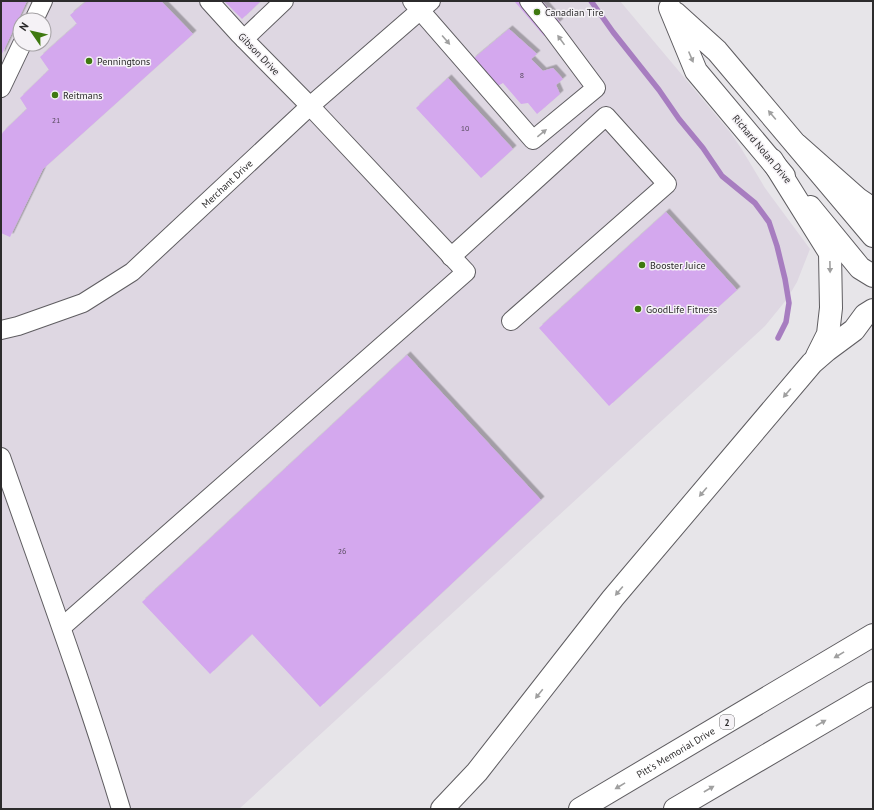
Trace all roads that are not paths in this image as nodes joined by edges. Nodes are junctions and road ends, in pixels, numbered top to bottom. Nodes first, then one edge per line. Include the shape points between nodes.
1 (43, 1) edge
2 (209, 1) edge
3 (284, 1) edge
4 (529, 1) edge
5 (421, 4) edge
6 (667, 5) edge
7 (38, 12) edge
8 (244, 39) junction
9 (18, 52) edge
10 (1, 88) edge
11 (310, 106) junction
12 (797, 145) junction
13 (772, 160) junction
14 (873, 209) edge
15 (873, 236) edge
16 (451, 257) junction
17 (873, 276) edge
18 (873, 310) edge
19 (511, 321) dead end
20 (1, 330) edge
21 (812, 363) junction
22 (1, 458) edge
23 (62, 627) junction
24 (873, 635) edge
25 (873, 693) edge
26 (121, 809) edge
27 (442, 809) edge
28 (580, 809) edge
29 (675, 809) edge

1 - 7 lane
2 - 8 lane, Gibson Drive
3 - 8 lane
5 -> 4 lane via 533,140 596,88
5 - 11 lane, Merchant Drive
12 -> 6 main road, Richard Nolan Drive via 717,51
6 -> 13 main road, Richard Nolan Drive via 696,71
8 - 11 lane, Gibson Drive
9 - 10 lane
11 - 16 lane, Gibson Drive
11 - 20 lane, Merchant Drive via 132,272 83,303
12 - 14 main road via 858,199
12 - 15 main road, Richard Nolan Drive
13 - 17 main road, Richard Nolan Drive via 860,268
13 -> 21 main road via 830,253 831,308 828,334
16 - 19 lane via 606,116 667,184
16 - 23 lane, Gibson Drive via 466,272
18 - 21 main road via 865,315 854,330
21 -> 27 main road via 613,598 477,772
22 - 23 lane
23 - 26 lane
24 -> 28 main road, Pitt's Memorial Drive / 2
29 -> 25 main road

